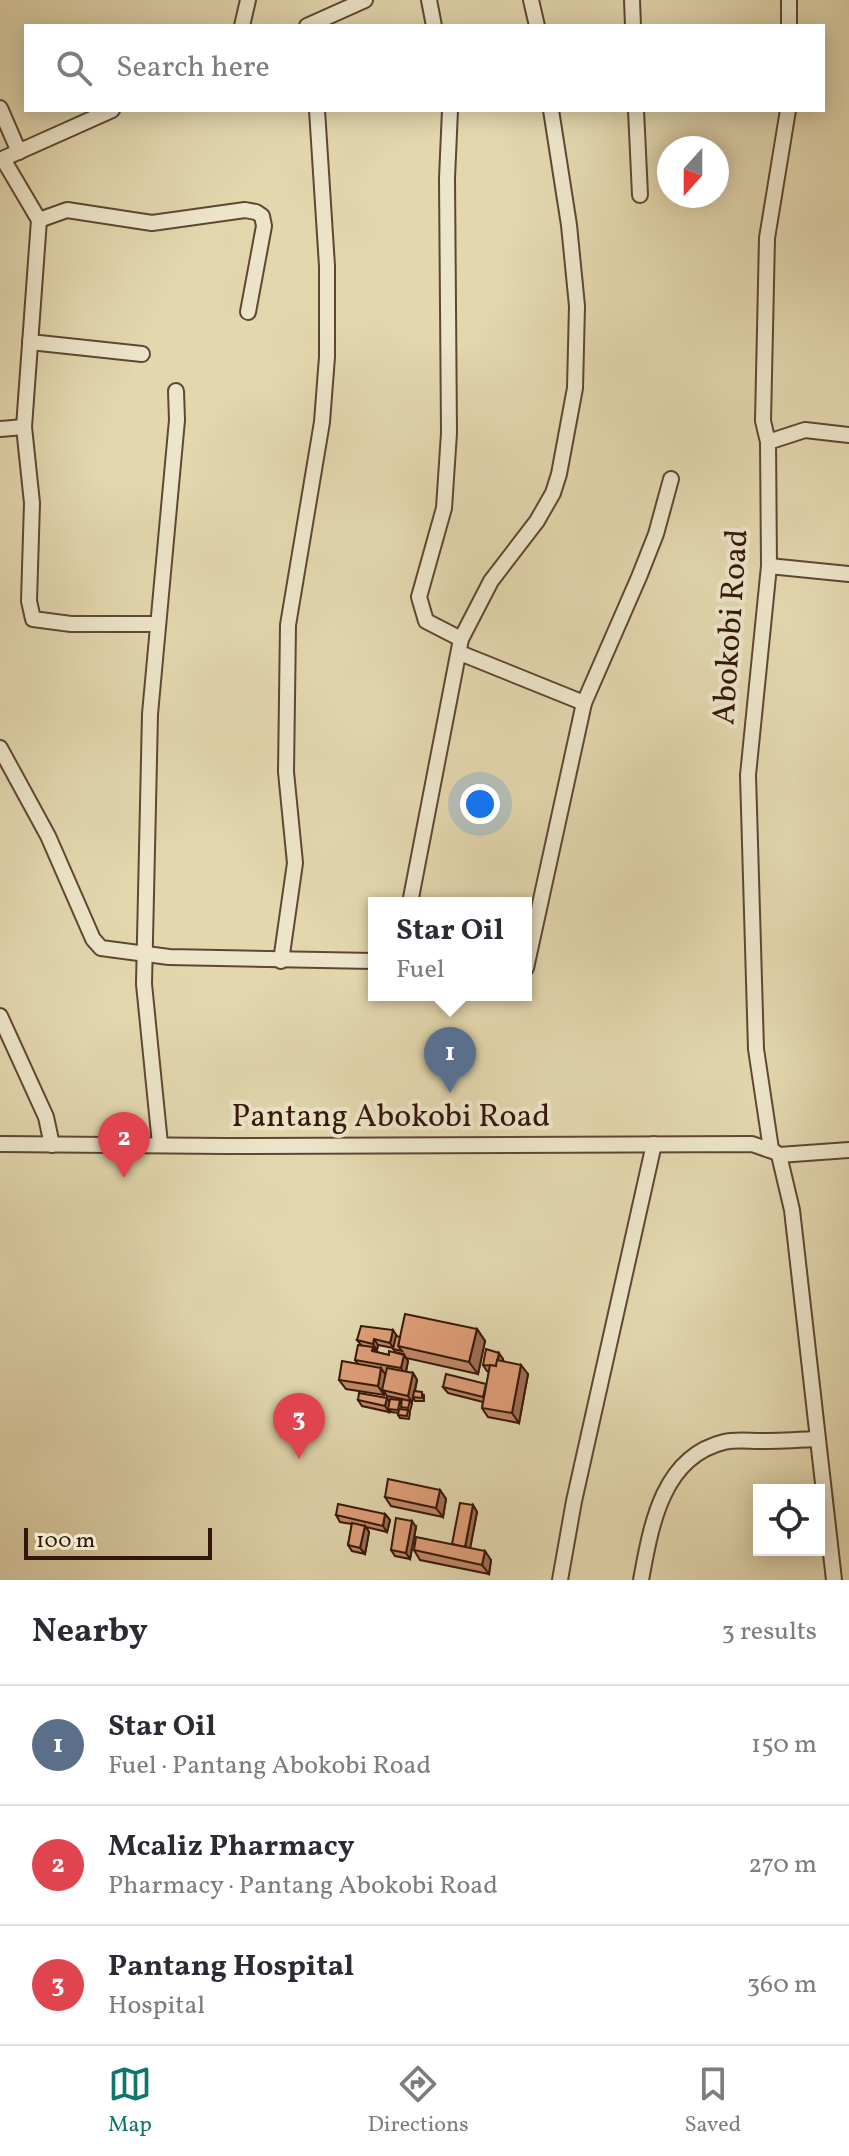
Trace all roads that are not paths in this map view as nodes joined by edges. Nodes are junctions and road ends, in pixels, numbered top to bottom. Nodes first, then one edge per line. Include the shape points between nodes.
1 (248, 0) edge
2 (365, 0) edge
3 (429, 0) edge
4 (531, 0) edge
5 (632, 0) edge
6 (789, 0) edge
7 (242, 24) edge
8 (313, 24) edge
9 (434, 24) edge
10 (537, 24) edge
11 (633, 24) edge
12 (789, 24) edge
13 (0, 108) edge
14 (108, 112) edge
15 (317, 112) edge
16 (450, 112) edge
17 (551, 112) edge
18 (636, 112) edge
19 (788, 112) edge
20 (19, 152) junction
21 (1, 159) edge
22 (640, 195) dead end
23 (39, 220) junction
24 (248, 312) dead end
25 (30, 342) junction
26 (142, 354) dead end
27 (176, 391) dead end
28 (24, 427) junction
29 (0, 429) edge
30 (849, 435) edge
31 (768, 442) junction
32 (671, 479) dead end
33 (769, 566) junction
34 (849, 574) edge
35 (158, 624) junction
36 (461, 646) junction
37 (584, 703) junction
38 (0, 748) edge
39 (411, 897) edge
40 (532, 941) edge
41 (146, 956) junction
42 (281, 961) junction
43 (368, 961) edge
44 (0, 1016) edge
45 (0, 1144) edge
46 (160, 1144) junction
47 (654, 1144) junction
48 (52, 1145) junction
49 (849, 1150) edge
50 (775, 1152) junction
51 (816, 1439) junction
52 (560, 1580) edge
53 (641, 1580) edge
54 (834, 1580) edge

1 - 7 street
2 - 8 street
3 - 9 street
4 - 10 street
5 - 11 street
6 - 12 street
13 - 20 street
14 - 20 street
15 - 42 street via 327,357 322,422 286,638 286,772 295,863
16 - 36 street via 449,433 444,508 419,597 426,621
17 - 36 street via 577,306 575,388 549,501 491,581
18 - 22 street
19 - 31 street, Abokobi Road via 767,238 763,421
20 - 21 street
21 - 23 street
23 - 24 street via 67,210 152,223 256,212 264,226
23 - 25 street
25 - 26 street
25 - 28 street
27 - 35 street
28 - 29 street
28 - 35 street via 32,503 33,619
30 - 31 street via 805,430
31 - 33 street, Abokobi Road
32 - 37 street via 639,577
33 - 34 street
33 - 50 street, Abokobi Road via 748,775 756,1049
35 - 41 street via 150,714
36 - 37 street
36 - 39 street
37 - 40 street
38 - 41 street via 48,836 96,944
41 - 42 street
41 - 46 street
42 - 43 street
44 - 48 street via 46,1117
45 - 48 street, Pantang Abokobi Road
46 - 47 street, Pantang Abokobi Road
46 - 48 street, Pantang Abokobi Road
47 - 50 street, Pantang Abokobi Road via 752,1144
47 - 52 street
49 - 50 street, Pantang Abokobi Road
50 - 51 street, Abokobi Road via 792,1210
51 - 53 street via 727,1441 699,1451 669,1483
51 - 54 street, Abokobi Road

